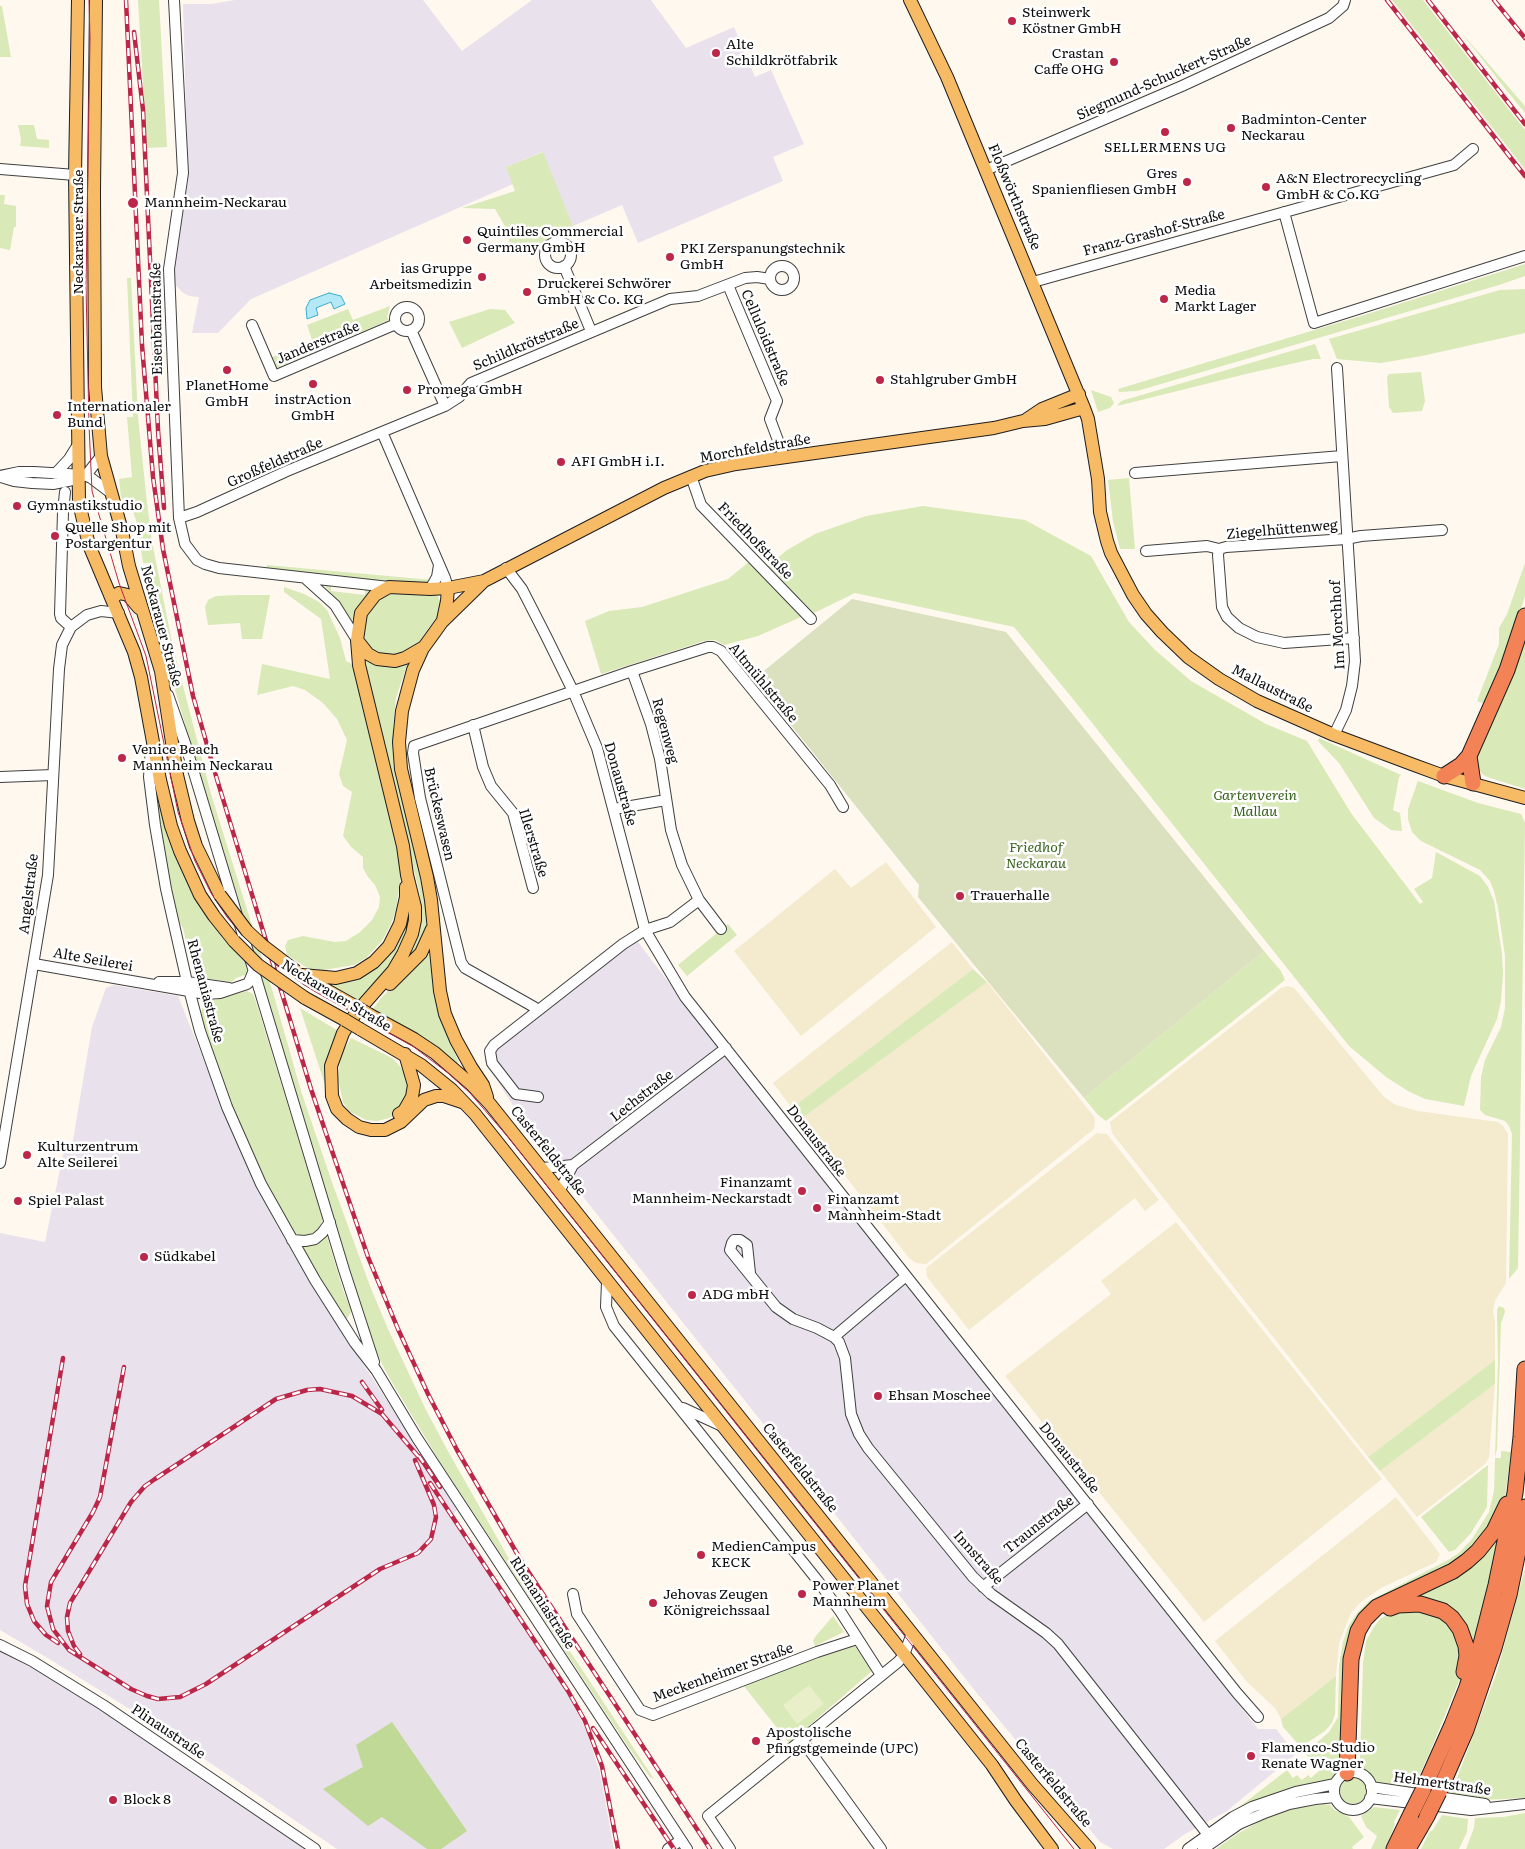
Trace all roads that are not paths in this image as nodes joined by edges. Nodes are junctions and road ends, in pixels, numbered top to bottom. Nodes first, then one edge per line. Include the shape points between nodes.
1 (78, 0) edge
2 (96, 0) edge
3 (174, 0) edge
4 (910, 0) edge
5 (1345, 0) edge
6 (1473, 149) dead end
7 (0, 169) edge
8 (986, 170) junction
9 (75, 175) junction
10 (1284, 212) junction
11 (1525, 256) edge
12 (564, 266) dead end
13 (770, 279) dead end
14 (1032, 282) junction
15 (728, 285) junction
16 (396, 324) junction
17 (252, 325) dead end
18 (412, 330) junction
19 (592, 331) junction
20 (1337, 368) dead end
21 (1078, 394) junction
22 (445, 406) junction
23 (1084, 408) junction
24 (1023, 421) junction
25 (382, 432) junction
26 (78, 443) junction
27 (101, 456) junction
28 (1342, 456) junction
29 (784, 458) junction
30 (56, 473) junction
31 (1135, 473) dead end
32 (0, 476) edge
33 (80, 476) junction
34 (691, 476) junction
35 (52, 484) junction
36 (65, 492) junction
37 (111, 493) junction
38 (78, 503) junction
39 (179, 518) junction
40 (1442, 530) dead end
41 (1346, 539) junction
42 (1219, 549) junction
43 (1146, 550) dead end
44 (440, 566) junction
45 (510, 566) junction
46 (484, 581) junction
47 (319, 584) junction
48 (389, 587) junction
49 (448, 588) junction
50 (430, 590) junction
51 (112, 598) junction
52 (142, 612) junction
53 (119, 613) junction
54 (1525, 616) edge
55 (811, 619) dead end
56 (442, 622) junction
57 (71, 627) junction
58 (1354, 638) junction
59 (357, 640) junction
60 (424, 648) junction
61 (632, 670) junction
62 (163, 685) junction
63 (573, 691) junction
64 (474, 725) junction
65 (152, 732) junction
66 (1334, 735) junction
67 (1469, 756) junction
68 (53, 775) junction
69 (1444, 776) junction
70 (0, 777) edge
71 (1473, 783) junction
72 (1525, 798) edge
73 (666, 800) junction
74 (843, 807) dead end
75 (614, 809) junction
76 (407, 875) junction
77 (533, 888) dead end
78 (699, 900) junction
79 (433, 924) junction
80 (721, 929) dead end
81 (645, 930) junction
82 (34, 964) junction
83 (254, 970) junction
84 (299, 973) junction
85 (187, 982) junction
86 (148, 983) junction
87 (246, 984) junction
88 (231, 988) junction
89 (190, 992) junction
90 (261, 994) junction
91 (537, 1011) junction
92 (726, 1048) junction
93 (405, 1054) junction
94 (538, 1097) dead end
95 (464, 1102) junction
96 (490, 1104) junction
97 (0, 1163) edge
98 (573, 1165) junction
99 (543, 1168) junction
100 (560, 1190) junction
101 (330, 1222) junction
102 (292, 1240) junction
103 (750, 1274) dead end
104 (906, 1276) junction
105 (607, 1282) junction
106 (834, 1337) junction
107 (366, 1338) junction
108 (355, 1342) junction
109 (376, 1370) junction
110 (1525, 1370) edge
111 (679, 1407) junction
112 (722, 1426) junction
113 (1515, 1492) junction
114 (1088, 1504) junction
115 (1525, 1508) edge
116 (983, 1587) junction
117 (573, 1594) dead end
118 (912, 1633) junction
119 (857, 1639) junction
120 (0, 1645) edge
121 (904, 1655) junction
122 (881, 1675) junction
123 (1460, 1706) junction
124 (1258, 1717) dead end
125 (802, 1740) junction
126 (1352, 1773) junction
127 (1336, 1784) junction
128 (1371, 1787) junction
129 (1335, 1797) junction
130 (1370, 1798) junction
131 (1525, 1804) edge
132 (1508, 1806) junction
133 (1427, 1816) junction
134 (1211, 1837) junction
135 (684, 1845) edge
136 (315, 1849) edge
137 (668, 1849) edge
138 (730, 1849) edge
139 (881, 1849) edge
140 (1052, 1849) edge
141 (1089, 1849) edge
142 (1188, 1849) edge
143 (1203, 1849) edge
144 (1394, 1849) edge
145 (1408, 1849) edge
146 (1415, 1849) edge

1 - 9 main road, Neckarauer Straße
2 - 27 main road, Neckarauer Straße via 95,387
3 - 39 street, Eisenbahnstraße via 183,173 168,269
4 - 8 main road, Floßwörthstraße via 944,69
5 - 8 street, Siegmund-Schuckert-Straße via 1329,18 1182,86
6 - 10 street, Franz-Grashof-Straße via 1454,165
7 - 9 street
8 - 14 main road, Floßwörthstraße
9 - 26 main road, Neckarauer Straße
10 - 11 street via 1312,327
10 - 14 street, Franz-Grashof-Straße
12 - 19 street
13 - 15 street, Schildkrötstraße via 752,277
14 - 21 main road, Floßwörthstraße
15 - 19 street, Schildkrötstraße via 698,296 670,299
15 - 29 street, Celluloidstraße via 777,401 770,419
16 - 17 street, Janderstraße via 274,376
16 - 18 street via 402,330
16 - 18 street via 396,312 410,306 417,311 420,320
18 - 22 street
19 - 22 street, Schildkrötstraße via 471,383 460,397
20 - 28 street, Im Morchhof
21 - 23 main road, Floßwörthstraße
21 - 24 main road, Morchfeldstraße
22 - 25 street, Schildkrötstraße
23 - 24 main road, Morchfeldstraße via 1045,419
23 - 66 main road, Mallaustraße via 1107,541 1133,595 1146,614 1188,657 1219,679 1257,701
24 - 29 main road, Morchfeldstraße
25 - 39 street, Großfeldstraße
25 - 44 street
26 - 30 street
26 - 33 main road, Neckarauer Straße
27 - 33 street via 90,470
27 - 37 main road, Neckarauer Straße
28 - 31 street via 1165,466
28 - 41 street, Im Morchhof
29 - 34 main road, Morchfeldstraße via 716,468
30 - 32 street via 19,472
30 - 33 street
32 - 35 street via 14,481
33 - 35 street
33 - 37 street via 91,478
33 - 38 main road, Neckarauer Straße
34 - 45 main road, Morchfeldstraße
34 - 55 street, Friedhofstraße via 701,505
35 - 36 street
36 - 38 street
36 - 57 street via 60,614
37 - 52 main road, Neckarauer Straße
38 - 51 main road, Neckarauer Straße via 89,545
39 - 47 street via 184,544 197,560 205,564 305,578
40 - 41 street
41 - 42 street, Ziegelhüttenweg
41 - 58 street, Im Morchhof
42 - 43 street, Ziegelhüttenweg via 1207,546
42 - 58 street, Ziegelhüttenweg via 1222,607 1239,628 1257,637 1284,643
44 - 49 street
44 - 50 street
45 - 46 main road, Morchfeldstraße
45 - 63 street, Donaustraße via 520,576 522,589
46 - 49 main road, Morchfeldstraße
46 - 56 main road, Morchfeldstraße
47 - 48 street, Morchfeldstraße
47 - 59 street
48 - 50 main road, Morchfeldstraße
48 - 59 main road via 365,606 358,622
49 - 50 main road, Morchfeldstraße
49 - 56 main road, Morchfeldstraße
51 - 52 main road via 119,593 128,595
51 - 53 main road, Neckarauer Straße
52 - 62 main road, Neckarauer Straße
53 - 57 street via 101,610 87,615
53 - 65 main road, Neckarauer Straße via 141,677
54 - 67 highway via 1507,670
56 - 60 main road, Morchfeldstraße
57 - 68 street, Angelstraße via 60,654
58 - 66 street, Im Morchhof via 1352,686 1346,710
59 - 60 main road via 368,654 385,660 405,658
59 - 76 main road via 359,665 404,846
60 - 79 main road, Morchfeldstraße via 406,692 399,748 405,789 427,877
61 - 63 street, Altmühlstraße
61 - 73 street, Regenweg via 652,724
61 - 74 street, Altmühlstraße via 708,647 721,652 830,785
62 - 83 street, Rhenaniastraße via 185,744
62 - 84 main road, Neckarauer Straße, bridge via 177,775 196,846 220,895 247,930
63 - 64 street, Brückeswasen
63 - 75 street, Donaustraße via 597,748
64 - 77 street, Illerstraße via 491,786 513,813
64 - 91 street, Brückeswasen via 414,746 420,798 461,962 465,968
65 - 85 street, Rhenaniastraße via 149,777 155,825
65 - 93 main road, Neckarauer Straße, bridge via 160,780 180,851 200,895 214,916 258,965 304,998
66 - 69 main road, Mallaustraße
67 - 69 highway
67 - 71 highway
68 - 70 street
68 - 82 street, Angelstraße via 48,875
69 - 71 main road, Mallaustraße
71 - 72 main road, Mallaustraße
73 - 75 street
73 - 78 street, Regenweg via 680,858
75 - 81 street, Donaustraße
76 - 84 main road via 400,924 388,946 374,962 357,973 336,978
76 - 95 main road via 415,907 412,934 393,971 343,1033 331,1066 332,1096 337,1109 347,1120 371,1130 385,1130 401,1122 424,1100 436,1096
78 - 80 street, Regenweg
78 - 81 street via 670,922
79 - 93 main road via 422,953 361,1015 340,1049 337,1091 347,1112 357,1119 379,1125 404,1110 412,1097 414,1085
79 - 96 main road, Morchfeldstraße via 445,1014
81 - 91 street
81 - 92 street, Donaustraße via 685,997
82 - 86 street, Alte Seilerei
82 - 97 street, Angelstraße
83 - 87 street
83 - 90 street, Rhenaniastraße
84 - 96 main road, Neckarauer Straße, bridge via 414,1039 472,1085
85 - 86 street, Alte Seilerei
85 - 88 street, Alte Seilerei
85 - 89 street, Rhenaniastraße
86 - 89 street, Alte Seilerei
87 - 88 street, Alte Seilerei
87 - 90 street
88 - 89 street, Alte Seilerei via 206,994
89 - 102 street, Rhenaniastraße via 227,1108 261,1184
90 - 101 street, Rhenaniastraße
91 - 94 street via 490,1051 492,1063 516,1094
92 - 98 street, Lechstraße
92 - 104 street, Donaustraße
93 - 95 main road, Neckarauer Straße via 435,1075
95 - 105 main road
96 - 99 main road, Casterfeldstraße
98 - 99 street
98 - 100 street, Lechstraße
99 - 100 main road, Casterfeldstraße
100 - 118 main road, Casterfeldstraße
101 - 102 street via 315,1239
101 - 107 street, Rhenaniastraße
102 - 108 street, Rhenaniastraße
103 - 106 street via 784,1314
104 - 106 street
104 - 114 street, Donaustraße
105 - 111 street via 606,1306 614,1326
105 - 112 main road
106 - 116 street, Innstraße via 845,1358 851,1414 859,1434
107 - 108 street
107 - 109 street, Rhenaniastraße
108 - 109 street, Rhenaniastraße
109 - 135 street, Rhenaniastraße via 417,1438
110 - 113 highway
111 - 112 street
111 - 119 street via 818,1581
112 - 121 main road
113 - 123 highway via 1489,1614
113 - 126 highway via 1494,1531 1478,1551 1453,1571 1377,1607 1361,1625 1353,1643 1351,1659
114 - 116 street, Traunstraße
114 - 124 street, Donaustraße
115 - 133 highway, bridge via 1509,1595 1494,1648 1466,1730
116 - 134 street, Innstraße via 1058,1644
117 - 119 street, Meckenheimer Straße via 577,1614 640,1710 653,1715
118 - 121 street
118 - 141 main road, Casterfeldstraße via 1032,1784
119 - 122 street
120 - 136 street, Plinaustraße via 103,1705
121 - 122 street
121 - 140 main road via 992,1765
122 - 125 street
123 - 126 highway via 1466,1646 1452,1618 1432,1606 1411,1603 1398,1605 1378,1615 1367,1630 1361,1652 1357,1755
123 - 144 highway, bridge via 1424,1790
125 - 138 street via 708,1816
125 - 139 street
126 - 127 street via 1338,1779
126 - 128 street via 1364,1776
127 - 129 street
127 - 134 street via 1296,1792 1252,1808 1233,1817
128 - 130 street
128 - 132 street, Helmertstraße
129 - 130 street via 1345,1808 1354,1810 1367,1804
129 - 134 street via 1289,1804
130 - 132 street, Helmertstraße via 1471,1810
131 - 132 street, Helmertstraße
133 - 145 highway
133 - 146 highway
134 - 142 street
134 - 143 street
135 - 137 street

